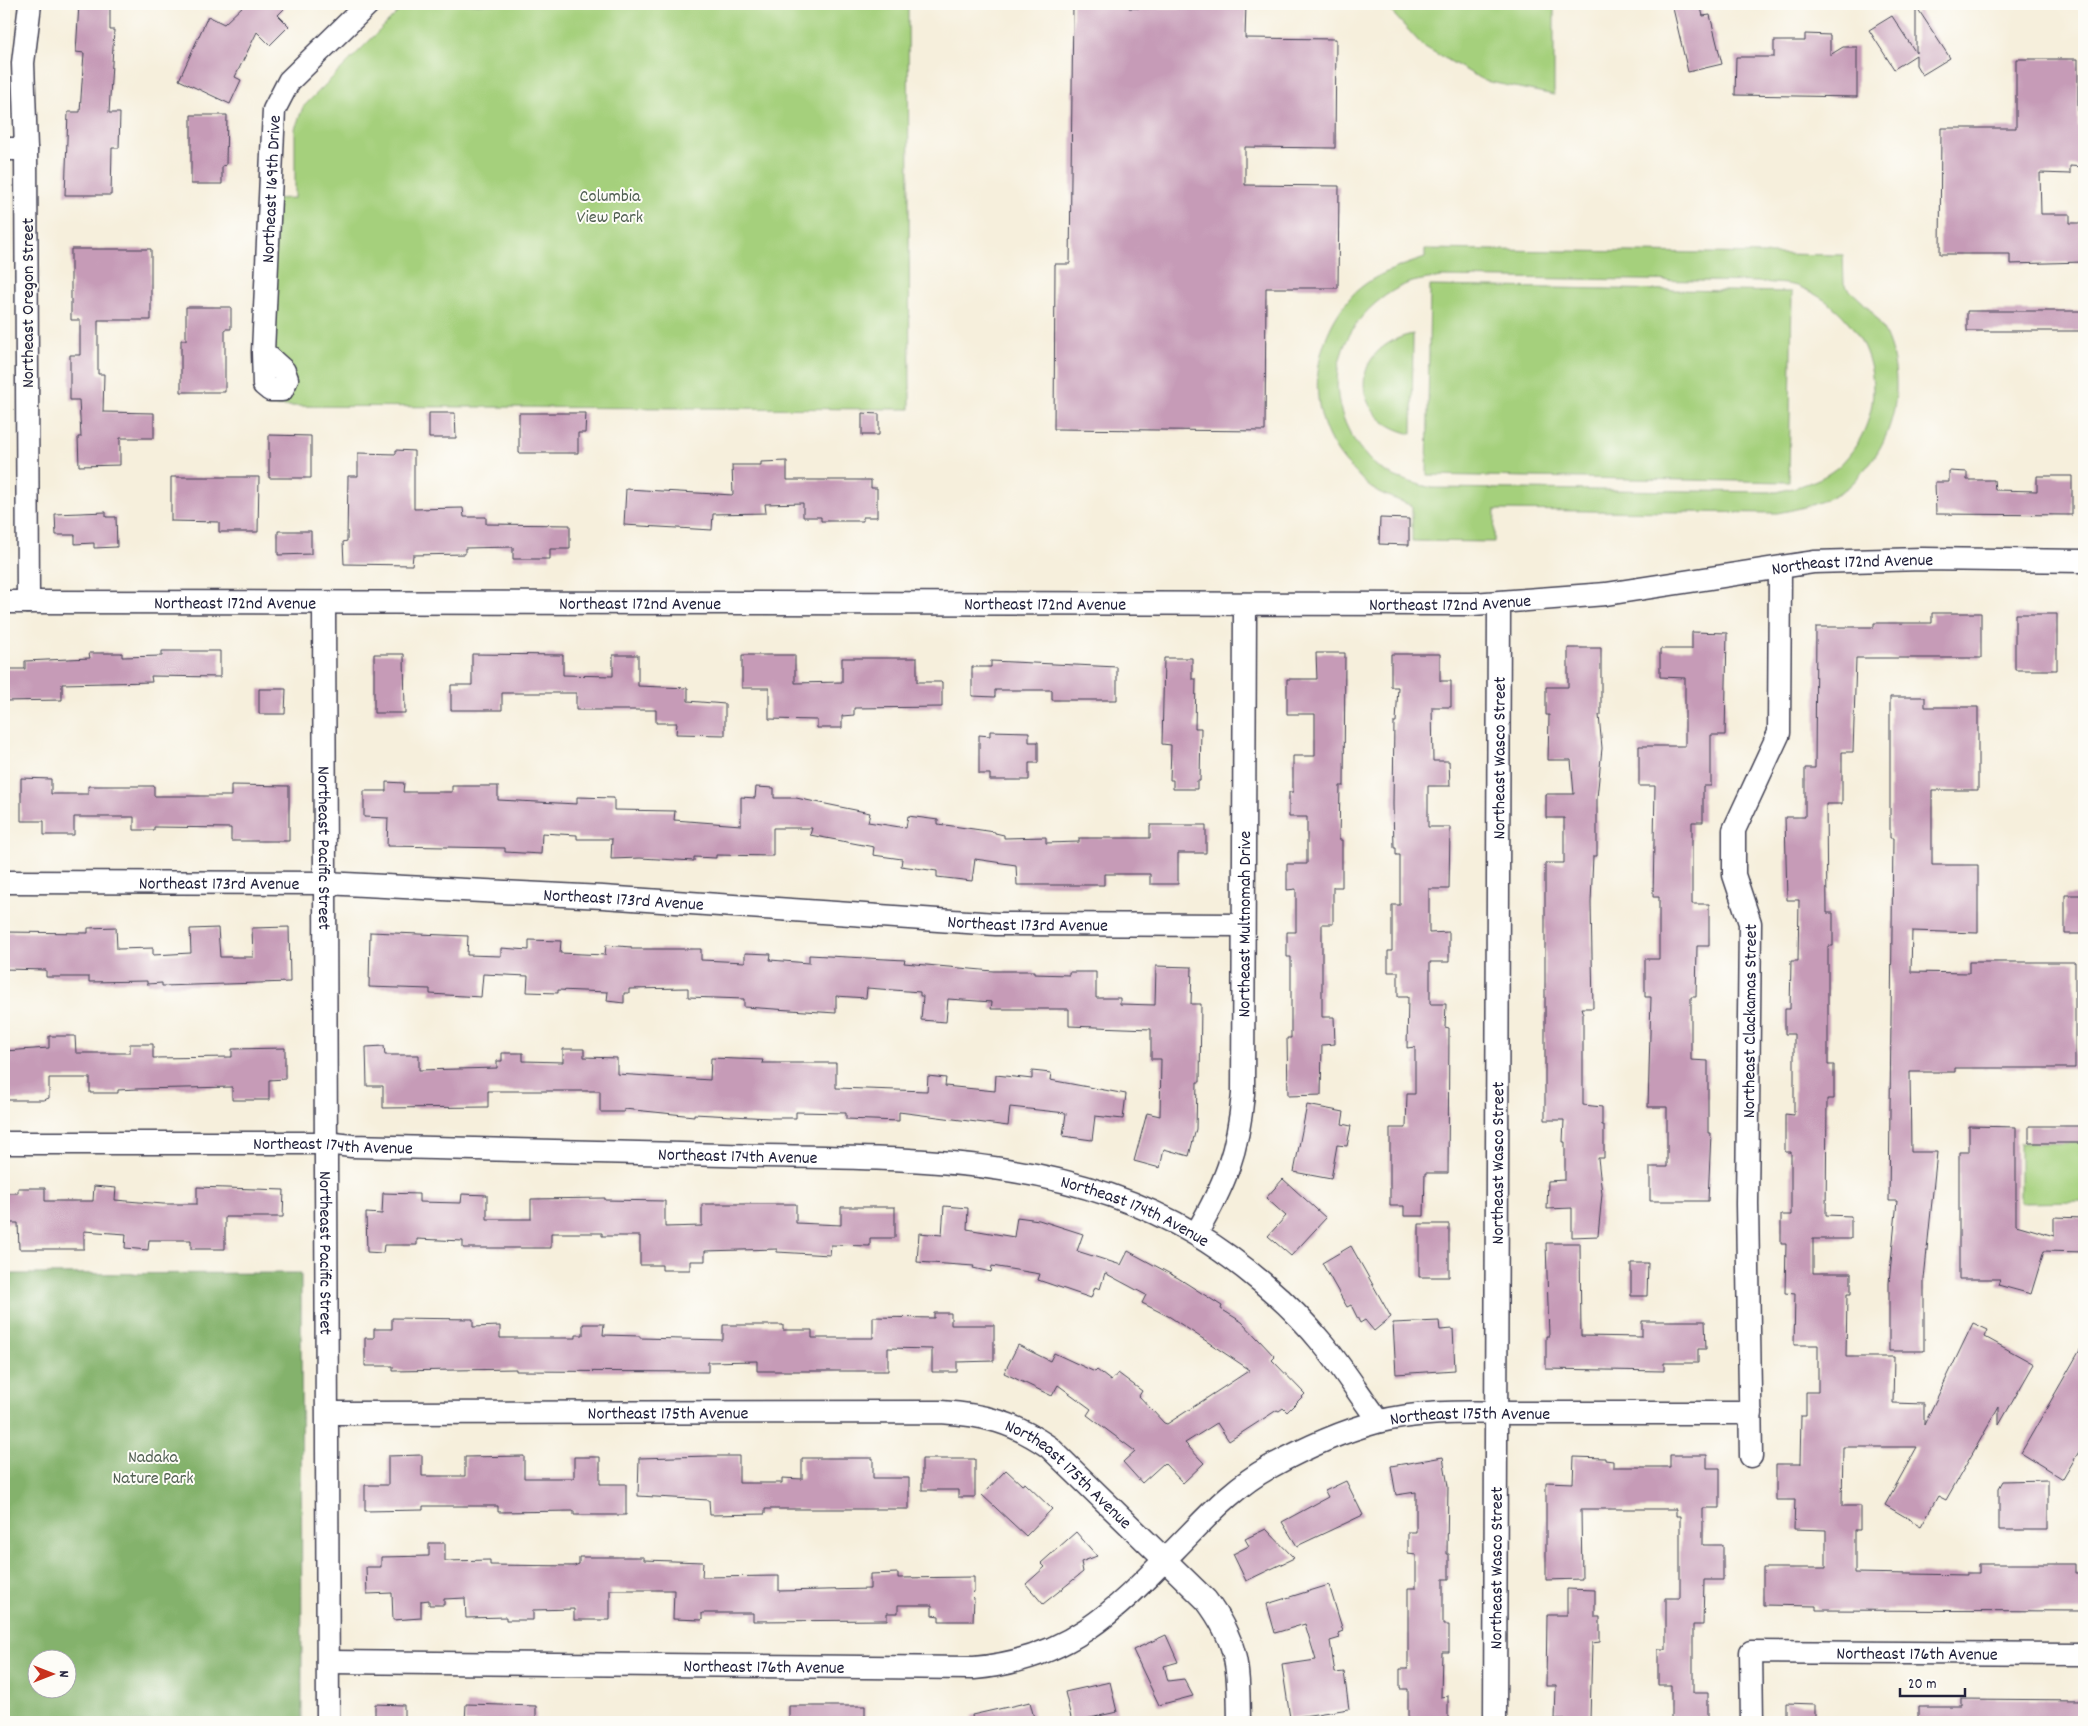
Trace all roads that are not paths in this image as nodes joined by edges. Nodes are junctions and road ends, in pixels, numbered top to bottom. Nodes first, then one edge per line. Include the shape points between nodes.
1 (30, 4) edge
2 (368, 4) edge
3 (4, 149) edge
4 (26, 149) junction
5 (263, 352) dead end
6 (2084, 561) edge
7 (1780, 568) junction
8 (4, 602) edge
9 (28, 602) junction
10 (324, 603) junction
11 (1499, 604) junction
12 (1245, 605) junction
13 (4, 882) edge
14 (325, 883) junction
15 (1244, 925) junction
16 (4, 1143) edge
17 (326, 1143) junction
18 (1196, 1234) junction
19 (1496, 1413) junction
20 (1751, 1413) junction
21 (328, 1414) junction
22 (1379, 1421) junction
23 (1751, 1456) dead end
24 (1165, 1559) junction
25 (2084, 1654) edge
26 (328, 1662) junction
27 (328, 1722) edge
28 (1239, 1722) edge
29 (1495, 1722) edge
30 (1752, 1722) edge

1 - 4 street, Northeast Oregon Street via 23,63
2 - 5 street, Northeast 169th Drive via 289,81 274,110
3 - 4 street
4 - 9 street, Northeast Oregon Street
6 - 7 street, Northeast 172nd Avenue via 1814,562
7 - 11 street, Northeast 172nd Avenue via 1606,594
7 - 20 street, Northeast Clackamas Street via 1778,733 1734,830 1734,874 1750,923 1747,1204
8 - 9 street, Northeast 172nd Avenue
9 - 10 street, Northeast 172nd Avenue
10 - 12 street, Northeast 172nd Avenue
10 - 14 street, Northeast Pacific Street
11 - 12 street, Northeast 172nd Avenue
11 - 19 street, Northeast Wasco Street
12 - 15 street, Northeast Multnomah Drive
13 - 14 street, Northeast 173rd Avenue
14 - 15 street, Northeast 173rd Avenue via 603,897 996,924
14 - 17 street, Northeast Pacific Street
15 - 18 street, Northeast Multnomah Drive via 1241,1126 1228,1171
16 - 17 street, Northeast 174th Avenue
17 - 18 street, Northeast 174th Avenue via 962,1164 1053,1177 1094,1189
17 - 21 street, Northeast Pacific Street
18 - 22 street, Northeast 174th Avenue via 1263,1285 1301,1320 1323,1344
19 - 20 street, Northeast 175th Avenue
19 - 22 street, Northeast 175th Avenue via 1434,1414
19 - 29 street, Northeast Wasco Street
20 - 23 street, Northeast Clackamas Street
21 - 24 street, Northeast 175th Avenue via 971,1414 1026,1431 1049,1447
21 - 26 street, Northeast Pacific Street
22 - 24 street, Northeast 175th Avenue via 1346,1431 1297,1453 1255,1477 1218,1506
24 - 26 street, Northeast 176th Avenue via 1118,1605 1076,1638 1044,1653 1001,1666
24 - 28 street via 1224,1623 1235,1650
25 - 30 street, Northeast 176th Avenue via 1751,1652
26 - 27 street, Northeast Pacific Street

